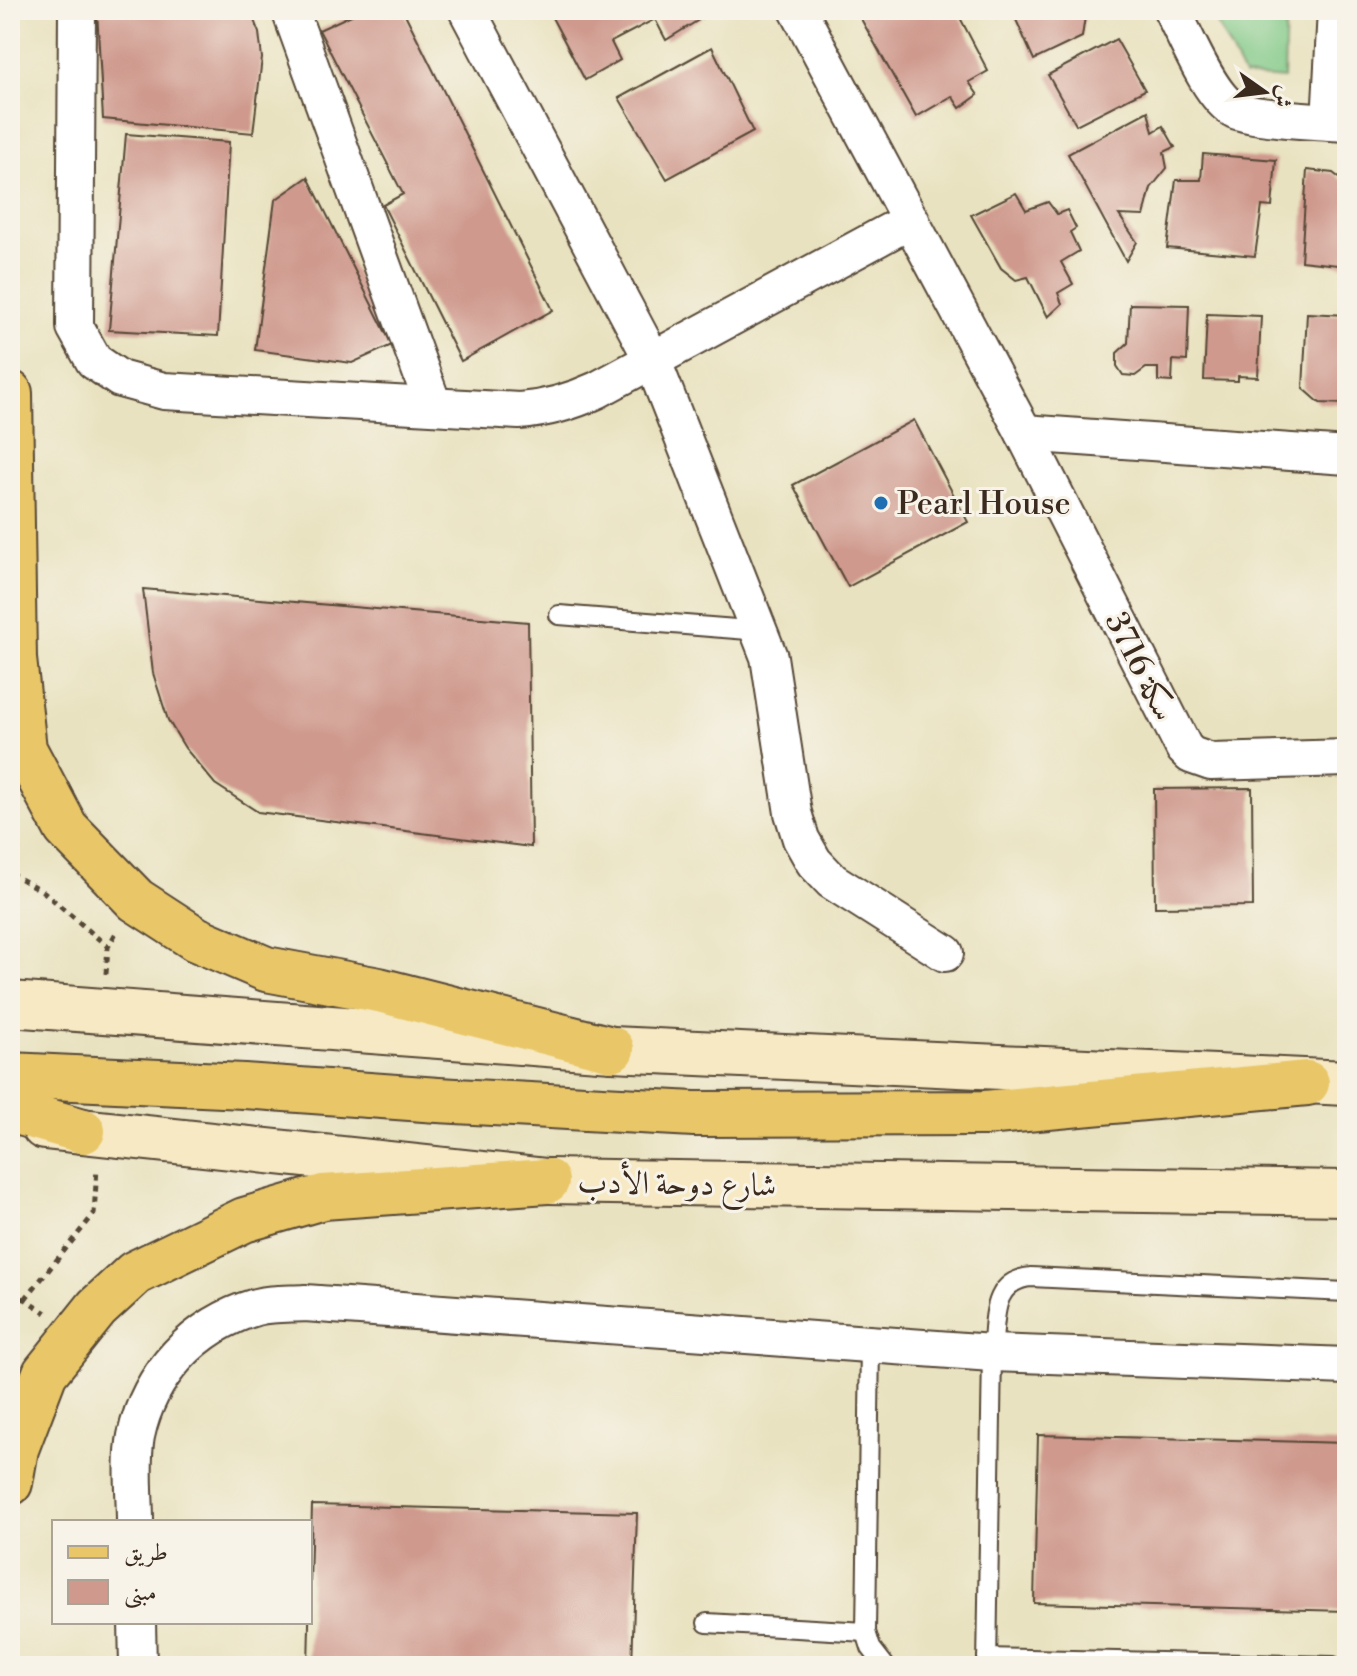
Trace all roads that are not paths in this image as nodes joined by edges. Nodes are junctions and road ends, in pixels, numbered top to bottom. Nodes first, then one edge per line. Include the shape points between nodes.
1 (77, 10) edge
2 (290, 10) edge
3 (467, 10) edge
4 (798, 10) edge
5 (1172, 10) edge
6 (1336, 10) edge
7 (1338, 122) edge
8 (911, 220) junction
9 (652, 359) junction
10 (10, 393) edge
11 (433, 405) junction
12 (1024, 433) junction
13 (1347, 456) edge
14 (559, 615) dead end
15 (761, 631) junction
16 (1347, 758) edge
17 (945, 953) dead end
18 (10, 1004) edge
19 (612, 1049) junction
20 (10, 1075) edge
21 (1327, 1083) edge
22 (10, 1110) edge
23 (10, 1123) edge
24 (83, 1131) junction
25 (547, 1181) junction
26 (1347, 1193) edge
27 (1347, 1292) edge
28 (870, 1344) junction
29 (992, 1353) junction
30 (1347, 1366) edge
31 (10, 1483) edge
32 (135, 1520) edge
33 (707, 1623) dead end
34 (137, 1624) edge
35 (866, 1632) junction
36 (987, 1662) edge
37 (138, 1666) edge
38 (885, 1666) edge
39 (1333, 1666) edge

1 - 11 street via 75,327 94,361 120,379 164,391
2 - 11 street
3 - 9 street
4 - 8 street, سكة 3716
5 - 7 street via 1212,84 1234,109
6 - 7 street
8 - 9 street
8 - 12 street, سكة 3716
9 - 11 street via 546,409
9 - 15 street
10 - 19 main road via 14,659 24,749 66,828 136,900 196,939 266,969 379,990
12 - 13 street
12 - 16 street, سكة 3716 via 1191,755 1211,762
14 - 15 lane
15 - 17 street via 793,813 814,862 832,881
18 - 19 main road
19 - 21 main road
20 - 21 main road via 694,1114 985,1113
22 - 24 main road
23 - 24 main road, شارع دوحة الأدب
24 - 25 main road, شارع دوحة الأدب
25 - 26 main road, شارع دوحة الأدب
25 - 31 main road via 323,1197 244,1220 135,1273 97,1308 45,1373 16,1449
27 - 29 lane via 1018,1279 1001,1294
28 - 29 street
28 - 32 street via 305,1303 258,1307 214,1324 177,1353 150,1392 136,1437
28 - 35 lane
29 - 30 street
29 - 36 lane
33 - 35 lane
34 - 37 street
35 - 38 lane
36 - 39 lane

